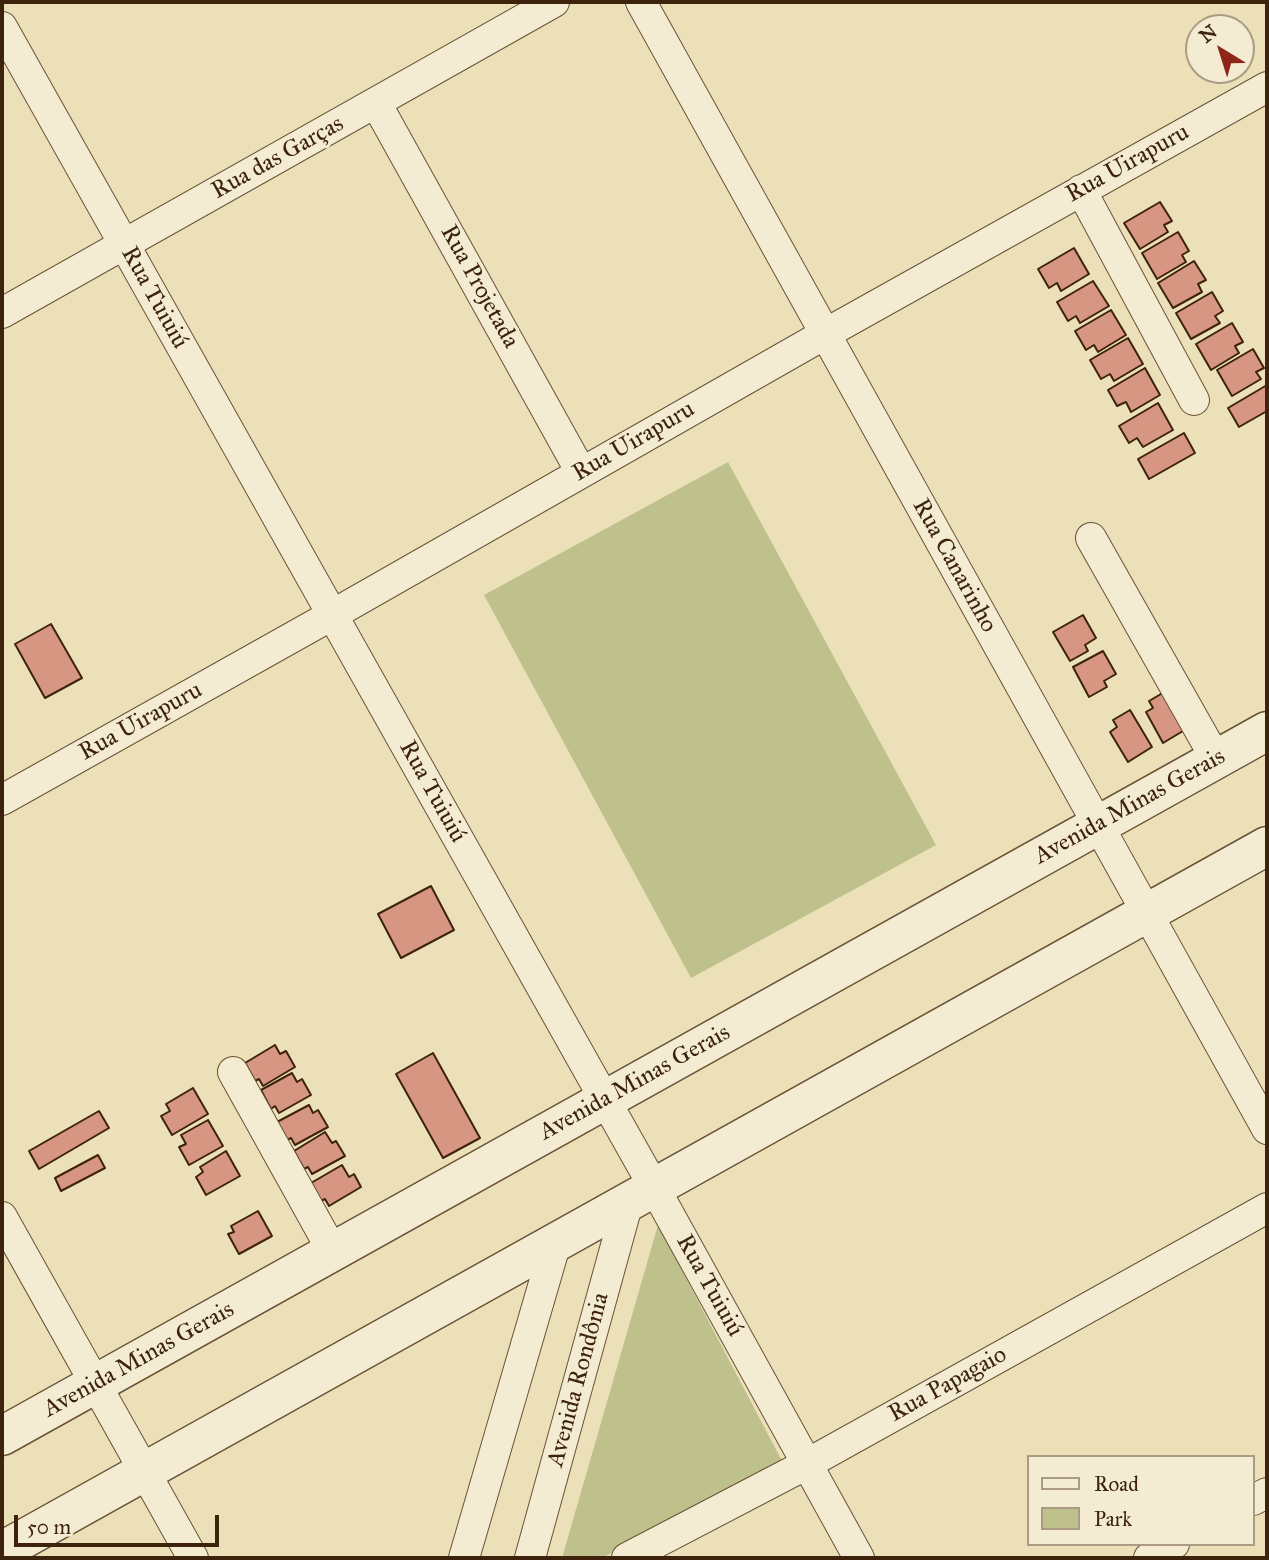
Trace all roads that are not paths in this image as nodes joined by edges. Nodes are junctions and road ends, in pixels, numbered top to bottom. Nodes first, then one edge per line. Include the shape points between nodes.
1 (554, 2) edge
2 (641, 2) edge
3 (2, 27) edge
4 (1267, 87) edge
5 (376, 103) junction
6 (1081, 190) junction
7 (124, 244) junction
8 (2, 313) edge
9 (825, 334) junction
10 (1194, 400) dead end
11 (581, 472) junction
12 (1091, 538) dead end
13 (332, 615) junction
14 (1267, 731) edge
15 (1216, 759) junction
16 (2, 800) edge
17 (1098, 825) junction
18 (1267, 846) edge
19 (1147, 913) junction
20 (233, 1072) dead end
21 (605, 1100) junction
22 (1267, 1129) edge
23 (641, 1195) junction
24 (1267, 1208) edge
25 (2, 1217) edge
26 (556, 1242) junction
27 (333, 1252) junction
28 (95, 1384) junction
29 (2, 1436) edge
30 (807, 1464) junction
31 (144, 1472) junction
32 (1170, 1546) edge
33 (2, 1551) edge
34 (193, 1558) edge
35 (464, 1558) edge
36 (530, 1558) edge
37 (626, 1558) edge
38 (859, 1558) edge
39 (1149, 1558) edge

1 - 5 street, Rua das Garças
2 - 9 street, Rua Canarinho
3 - 7 street, Rua Tuiuiú
4 - 6 street, Rua Uirapuru
5 - 7 street, Rua das Garças
5 - 11 street, Rua Projetada
6 - 9 street, Rua Uirapuru
6 - 10 street
7 - 8 street, Rua das Garças
7 - 13 street, Rua Tuiuiú
9 - 11 street, Rua Uirapuru
9 - 17 street, Rua Canarinho
11 - 13 street, Rua Uirapuru
12 - 15 street
13 - 16 street, Rua Uirapuru
13 - 21 street, Rua Tuiuiú
14 - 15 street, Avenida Minas Gerais
15 - 17 street, Avenida Minas Gerais
17 - 19 street, Rua Canarinho
17 - 21 street, Avenida Minas Gerais
18 - 19 street
19 - 22 street, Rua Canarinho
19 - 23 street
20 - 27 street
21 - 23 street, Rua Tuiuiú
21 - 27 street, Avenida Minas Gerais
23 - 26 street
23 - 30 street, Rua Tuiuiú
23 - 36 street, Avenida Rondônia
24 - 30 street, Rua Papagaio
25 - 28 street
26 - 31 street
26 - 35 street
27 - 28 street, Avenida Minas Gerais
28 - 29 street, Avenida Minas Gerais
28 - 31 street
30 - 37 street, Rua Papagaio
30 - 38 street, Rua Tuiuiú
31 - 33 street
31 - 34 street
32 - 39 street

